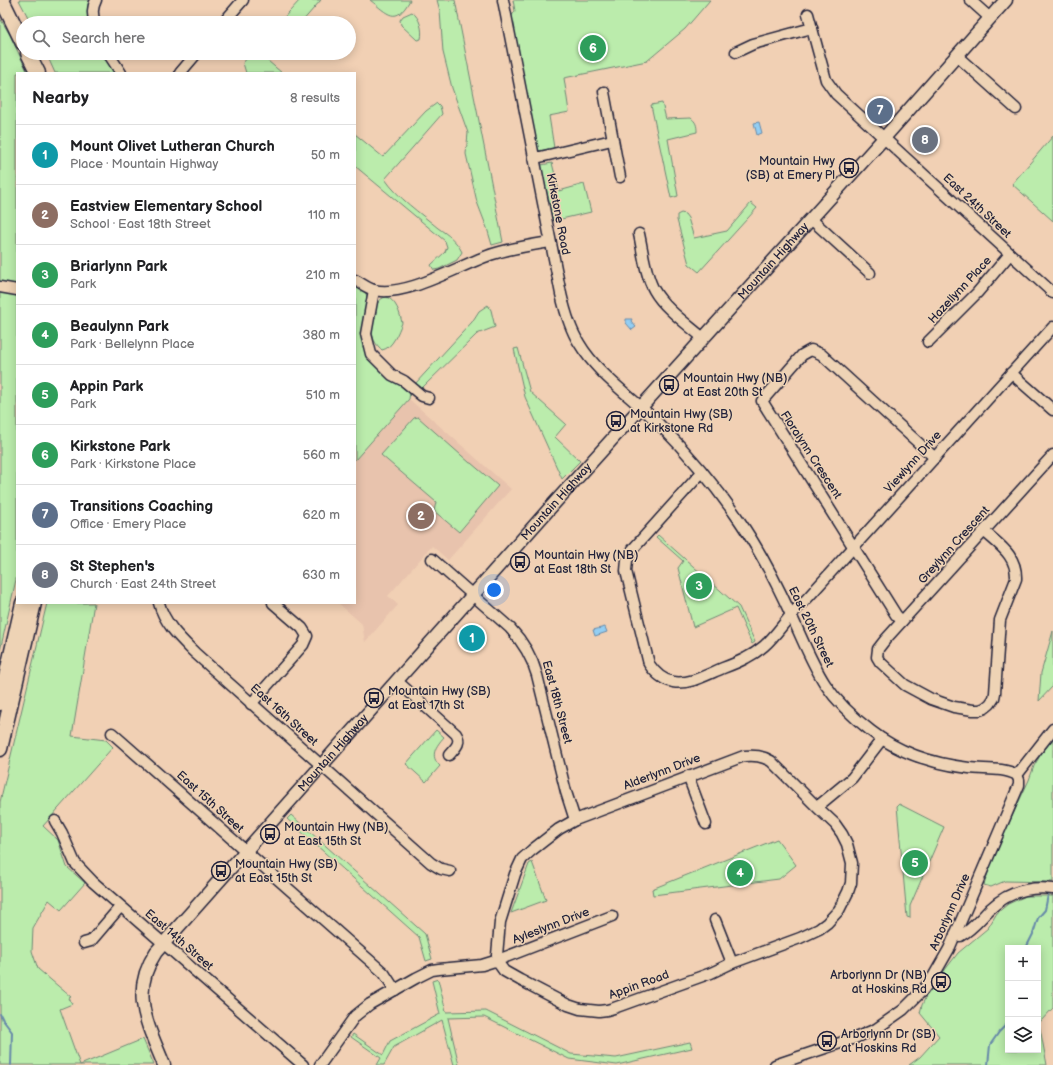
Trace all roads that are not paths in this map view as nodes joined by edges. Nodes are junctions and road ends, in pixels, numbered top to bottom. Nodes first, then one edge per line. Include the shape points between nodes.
1 (2, 0) edge
2 (12, 0) edge
3 (96, 0) edge
4 (243, 0) edge
5 (503, 0) edge
6 (970, 0) edge
7 (1006, 0) edge
8 (808, 14) dead end
9 (20, 16) edge
10 (93, 16) edge
11 (229, 16) edge
12 (990, 18) junction
13 (812, 28) junction
14 (16, 29) edge
15 (736, 52) dead end
16 (957, 56) junction
17 (32, 60) edge
18 (40, 60) edge
19 (113, 60) edge
20 (191, 60) edge
21 (38, 72) edge
22 (46, 72) edge
23 (120, 72) edge
24 (181, 72) edge
25 (604, 92) dead end
26 (1016, 109) dead end
27 (884, 138) junction
28 (612, 140) junction
29 (534, 157) junction
30 (620, 177) dead end
31 (811, 219) junction
32 (639, 234) dead end
33 (550, 242) junction
34 (1010, 254) junction
35 (870, 273) dead end
36 (356, 281) edge
37 (0, 287) edge
38 (16, 290) edge
39 (374, 290) junction
40 (1053, 293) edge
41 (1053, 327) edge
42 (703, 338) junction
43 (928, 342) dead end
44 (1012, 373) junction
45 (429, 398) dead end
46 (642, 407) junction
47 (1053, 410) edge
48 (1053, 455) edge
49 (935, 458) junction
50 (702, 472) junction
51 (984, 531) junction
52 (854, 547) junction
53 (432, 559) dead end
54 (473, 596) junction
55 (23, 604) edge
56 (34, 604) edge
57 (159, 604) edge
58 (274, 604) edge
59 (791, 614) junction
60 (902, 621) junction
61 (398, 681) junction
62 (0, 703) edge
63 (251, 704) junction
64 (1053, 729) edge
65 (112, 732) dead end
66 (882, 739) junction
67 (0, 749) edge
68 (449, 755) dead end
69 (322, 766) junction
70 (1016, 775) junction
71 (688, 776) junction
72 (817, 807) junction
73 (575, 820) junction
74 (55, 821) dead end
75 (706, 824) dead end
76 (246, 851) junction
77 (450, 871) dead end
78 (1050, 888) edge
79 (120, 907) junction
80 (612, 916) dead end
81 (715, 920) dead end
82 (955, 934) junction
83 (84, 943) dead end
84 (163, 944) junction
85 (498, 960) junction
86 (732, 963) junction
87 (395, 990) junction
88 (164, 1065) edge
89 (304, 1065) edge
90 (320, 1065) edge
91 (775, 1065) edge

1 - 14 highway
2 - 9 highway
3 - 10 street via 92,10
4 - 11 street
5 - 29 street, Kirkstone Road
6 - 12 street
7 - 12 main road, Mountain Highway
8 - 13 street, East 24th Street
12 - 16 main road, Mountain Highway
13 - 15 street via 753,44
13 - 27 street, East 24th Street via 826,80 844,102
16 - 26 street
16 - 27 main road, Mountain Highway
17 - 21 highway
18 - 22 highway
19 - 23 street
20 - 24 street
25 - 28 street
27 - 31 main road, Mountain Highway
27 - 34 street, East 24th Street
28 - 29 street
28 - 30 street
29 - 33 street, Kirkstone Road
31 - 35 street
31 - 42 main road, Mountain Highway
32 - 42 street via 648,276 655,291 666,305
33 - 39 street via 493,254 400,290
33 - 46 street, Kirkstone Road via 565,310 578,343 602,371
34 - 40 street, East 24th Street
34 - 43 street, Hazellynn Place via 977,293
36 - 39 street
37 - 38 street
39 - 45 street via 366,334 372,354 392,375
41 - 44 street, Viewlynn Drive
42 - 46 main road, Mountain Highway
44 - 47 street
44 - 49 street, Viewlynn Drive
46 - 50 street, East 20th Street
46 - 54 main road, Mountain Highway
48 - 51 street, Greylynn Crescent
49 - 52 street, Viewlynn Drive
49 - 52 street, Floralynn Crescent via 815,351 806,352 772,388 762,401 764,405
50 - 59 street, East 20th Street via 739,520 758,550
50 - 59 street, Viewlynn Drive via 633,549 628,560 626,571 647,656 653,670 667,680 683,682 738,662 764,645
51 - 60 street, Greylynn Crescent
51 - 60 street, Greylynn Crescent via 1012,558 1016,572 1014,586 1000,620 995,693 990,704 980,710 973,710 931,699 905,685 880,662 878,650
52 - 59 street, Viewlynn Drive
52 - 60 street, Floralynn Crescent
53 - 54 street, East 18th Street
54 - 61 main road, Mountain Highway
54 - 73 street, East 18th Street via 519,637 534,664
55 - 62 highway
56 - 67 highway
57 - 63 street, East 16th Street via 178,636
58 - 63 street via 302,628 307,636 306,641
59 - 66 street, East 20th Street via 815,668 826,686 856,719
61 - 68 street via 456,734 458,745
61 - 69 main road, Mountain Highway
63 - 69 street, East 16th Street
64 - 70 street
65 - 76 street, East 15th Street
66 - 70 street, East 20th Street via 912,754 940,763 1002,770
66 - 72 street via 852,778
69 - 76 main road, Mountain Highway
69 - 77 street, East 16th Street via 431,863
70 - 82 street, Arborlynn Drive via 1018,785
71 - 72 street, Alderlynn Drive via 744,756 756,755 771,761
71 - 73 street, Alderlynn Drive
71 - 75 street
72 - 86 street, Appin Road via 835,824 850,854 851,883 844,902 834,916 819,929
73 - 85 street, Alderlynn Drive via 559,829 522,860 513,879 500,922 496,955
74 - 79 street, East 14th Street via 75,863
76 - 84 main road, Mountain Highway
76 - 87 street, East 15th Street via 384,973
78 - 82 street via 1028,889 1004,898 967,932 960,936
79 - 83 street via 90,941
79 - 84 street, East 14th Street
80 - 85 street, Ayleslynn Drive
81 - 86 street
82 - 91 street, Arborlynn Drive via 933,977 910,1004 894,1017 876,1029 855,1038
84 - 88 main road, Mountain Highway via 148,967 142,1000 145,1018
84 - 89 street, East 14th Street
85 - 86 street, Appin Road via 504,971 547,994 580,1009 599,1011 621,1006
85 - 87 street via 482,965 432,970
87 - 90 street via 355,1016

